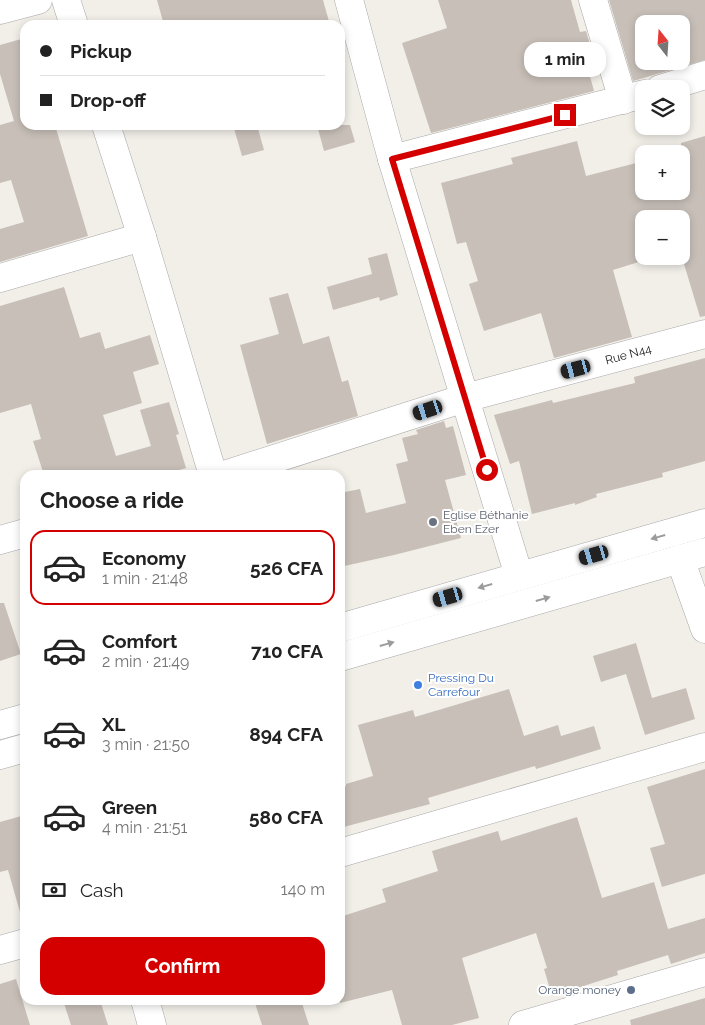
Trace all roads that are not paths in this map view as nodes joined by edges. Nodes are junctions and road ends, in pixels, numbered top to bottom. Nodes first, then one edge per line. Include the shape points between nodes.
1 (38, 0) edge
2 (66, 0) edge
3 (349, 0) edge
4 (593, 0) edge
5 (0, 10) edge
6 (72, 20) edge
7 (705, 75) edge
8 (689, 80) edge
9 (633, 97) edge
10 (108, 130) edge
11 (392, 159) junction
12 (142, 237) junction
13 (0, 278) edge
14 (705, 334) edge
15 (465, 398) junction
16 (212, 470) edge
17 (240, 470) edge
18 (705, 523) edge
19 (20, 534) edge
20 (0, 540) edge
21 (693, 556) edge
22 (519, 576) junction
23 (345, 627) edge
24 (705, 629) edge
25 (345, 656) edge
26 (20, 719) edge
27 (0, 725) edge
28 (705, 747) edge
29 (20, 749) edge
30 (0, 755) edge
31 (345, 852) edge
32 (20, 944) edge
33 (0, 950) edge
34 (705, 972) edge
35 (146, 1005) edge
36 (152, 1025) edge
37 (523, 1025) edge

1 - 5 street
2 - 6 street
3 - 11 street
4 - 9 street
7 - 8 street
9 - 11 street
10 - 12 street
11 - 15 street
12 - 13 street
12 - 16 street
14 - 15 street, Rue N44
15 - 17 street, Rue N44
15 - 22 street
18 -> 22 street
19 - 20 street
21 - 24 street
25 -> 21 street
22 -> 23 street
26 - 27 street
28 - 31 street
29 - 30 street
32 - 33 street
34 - 37 street
35 - 36 street

